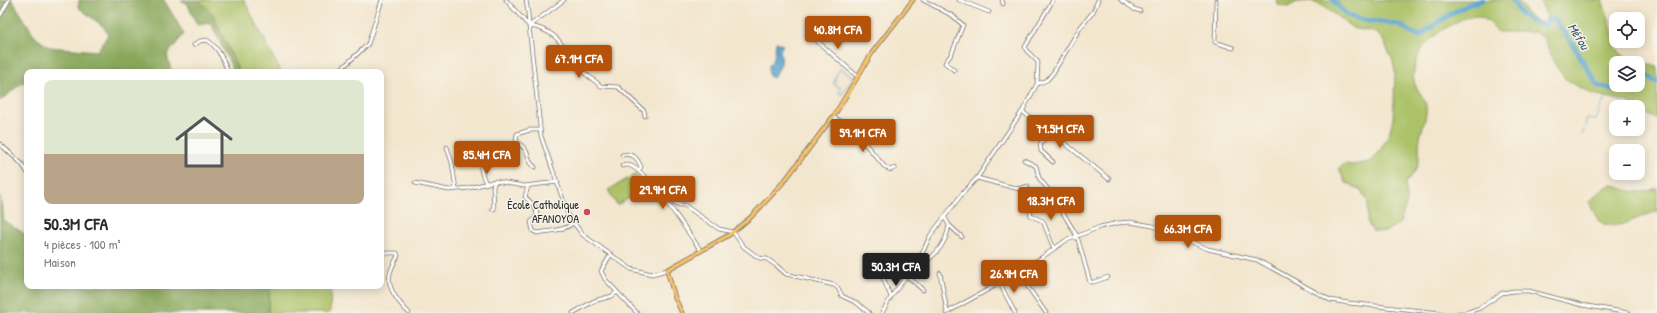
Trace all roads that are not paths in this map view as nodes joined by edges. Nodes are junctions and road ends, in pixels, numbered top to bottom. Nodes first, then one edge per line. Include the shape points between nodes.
1 (10, 0) edge
2 (382, 0) edge
3 (506, 0) edge
4 (526, 0) edge
5 (564, 0) edge
6 (913, 0) edge
7 (923, 0) edge
8 (959, 0) edge
9 (1053, 0) edge
10 (1098, 0) edge
11 (1121, 0) edge
12 (1216, 0) edge
13 (1140, 11) dead end
14 (989, 12) dead end
15 (0, 16) edge
16 (529, 26) junction
17 (811, 29) dead end
18 (194, 45) dead end
19 (1233, 48) dead end
20 (227, 69) edge
21 (341, 69) edge
22 (954, 70) dead end
23 (857, 76) junction
24 (1037, 84) junction
25 (1023, 110) junction
26 (645, 116) dead end
27 (833, 117) junction
28 (540, 130) junction
29 (1051, 132) junction
30 (0, 144) edge
31 (447, 147) dead end
32 (486, 151) dead end
33 (622, 155) dead end
34 (1024, 160) dead end
35 (1053, 162) dead end
36 (622, 166) dead end
37 (24, 167) edge
38 (535, 167) dead end
39 (894, 168) dead end
40 (638, 171) junction
41 (977, 178) junction
42 (1109, 179) dead end
43 (495, 181) junction
44 (558, 182) junction
45 (415, 183) dead end
46 (486, 183) junction
47 (528, 186) junction
48 (1028, 186) dead end
49 (456, 189) junction
50 (660, 195) junction
51 (1031, 200) dead end
52 (492, 209) dead end
53 (945, 218) junction
54 (573, 223) junction
55 (950, 225) junction
56 (733, 232) junction
57 (1077, 236) junction
58 (962, 237) dead end
59 (1054, 249) junction
60 (701, 251) junction
61 (384, 253) edge
62 (611, 254) junction
63 (876, 261) dead end
64 (667, 270) junction
65 (910, 271) junction
66 (1020, 272) junction
67 (940, 273) dead end
68 (906, 275) junction
69 (1108, 276) dead end
70 (999, 282) junction
71 (923, 290) dead end
72 (617, 292) junction
73 (891, 297) junction
74 (410, 313) edge
75 (573, 313) edge
76 (637, 313) edge
77 (682, 313) edge
78 (869, 313) edge
79 (882, 313) edge
80 (946, 313) edge
81 (1015, 313) edge
82 (1046, 313) edge
83 (1441, 313) edge
84 (1458, 313) edge
85 (1629, 313) edge

1 - 15 street
2 - 21 street via 368,44
3 - 16 street
4 - 16 street
5 - 16 street
6 - 23 main road
7 - 22 street via 964,25 945,63
8 - 14 street
9 - 24 street via 1025,47 1038,62
10 - 24 street via 1093,12 1080,28 1053,73 1047,80
11 - 13 street
12 - 19 street via 1215,42
16 - 26 street via 540,28 556,37 564,48 561,53 563,56 601,86 618,87 644,111
16 - 28 street
17 - 23 street via 817,42
18 - 20 street via 207,40 214,45
23 - 27 main road
24 - 25 street
25 - 29 street via 1024,114
25 - 41 street
27 - 39 street via 850,126 884,166 890,170
27 - 56 main road via 786,179
28 - 38 street via 517,134 516,139 526,150 531,165
28 - 44 street
29 - 35 street via 1040,144 1041,151
29 - 42 street
30 - 37 street
31 - 49 street
32 - 46 street via 480,159 480,164
33 - 40 street via 634,156 641,167
34 - 57 street via 1036,166 1040,178
36 - 40 street via 629,165
40 - 50 street
41 - 48 street via 1019,189
41 - 53 street
43 - 46 street
43 - 47 street
43 - 52 street
44 - 47 street
44 - 54 street via 566,210
45 - 49 street via 447,190
46 - 49 street
47 - 54 street via 525,197 537,210 537,216 531,222 533,231 537,233 569,227
50 - 56 street via 684,205 719,229
50 - 60 street
51 - 59 street via 1031,216 1043,220
53 - 55 street
53 - 65 street via 930,236
54 - 62 street via 583,235
55 - 58 street
55 - 65 street via 943,243 936,252 922,266
56 - 60 main road
56 - 78 street via 744,247 759,258 767,260 786,274 834,285 842,296 857,303
57 - 59 street
57 - 69 street via 1090,282
57 - 83 street via 1118,222 1146,224 1208,249 1257,260 1330,300
59 - 66 street
60 - 64 main road
61 - 74 street via 397,253 398,256 389,274 390,286 402,306
62 - 64 street via 634,270 652,274
62 - 72 street via 601,271
63 - 73 street
64 - 77 main road
65 - 68 street
66 - 70 street
66 - 82 street
67 - 80 street
68 - 71 street
68 - 73 street
70 - 80 street
70 - 81 street
72 - 75 street
72 - 76 street
73 - 79 street
84 - 85 street via 1480,308 1502,294 1514,291 1529,291 1582,305

